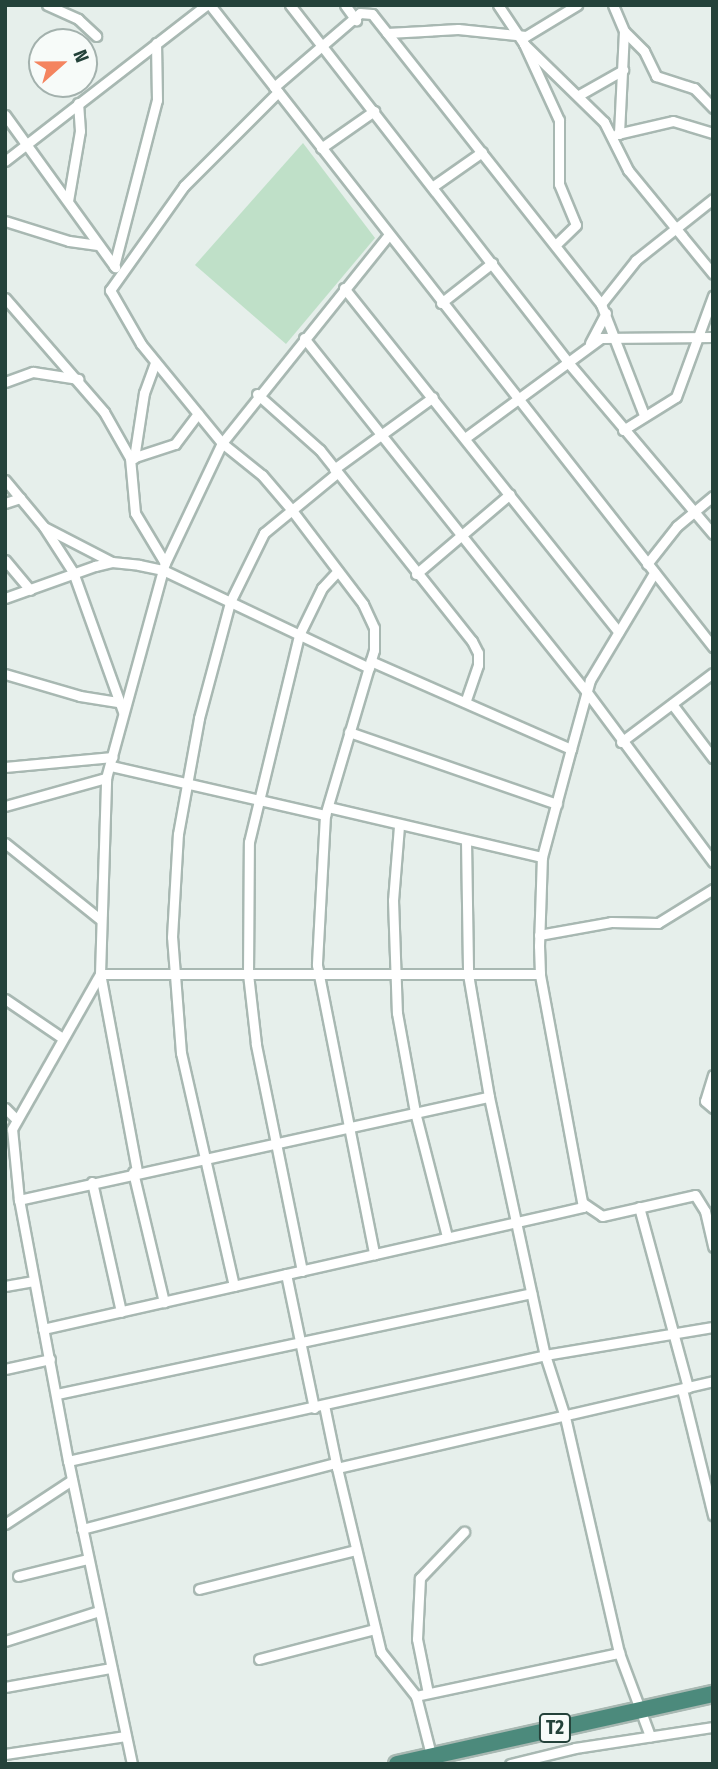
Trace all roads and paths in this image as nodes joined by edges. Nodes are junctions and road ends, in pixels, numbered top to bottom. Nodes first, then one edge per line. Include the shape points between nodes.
1 (47, 5) edge
2 (208, 5) edge
3 (290, 5) edge
4 (345, 5) edge
5 (498, 5) edge
6 (577, 5) edge
7 (621, 5) edge
8 (613, 6) edge
9 (356, 20) junction
10 (88, 28) edge
11 (624, 31) junction
12 (387, 33) junction
13 (521, 40) junction
14 (156, 43) junction
15 (325, 47) junction
16 (623, 70) junction
17 (276, 89) junction
18 (579, 95) junction
19 (78, 103) junction
20 (713, 108) edge
21 (374, 111) junction
22 (5, 115) edge
23 (713, 133) edge
24 (615, 134) junction
25 (26, 143) junction
26 (321, 148) junction
27 (482, 152) junction
28 (5, 161) edge
29 (432, 187) junction
30 (713, 198) edge
31 (68, 201) junction
32 (5, 221) edge
33 (675, 227) junction
34 (388, 236) junction
35 (98, 245) junction
36 (555, 245) junction
37 (492, 263) junction
38 (114, 266) junction
39 (713, 274) edge
40 (121, 275) junction
41 (344, 288) junction
42 (713, 296) edge
43 (5, 298) edge
44 (441, 303) junction
45 (604, 309) junction
46 (697, 335) junction
47 (616, 337) junction
48 (713, 337) edge
49 (304, 338) junction
50 (590, 343) junction
51 (566, 360) junction
52 (155, 362) junction
53 (78, 379) junction
54 (5, 382) edge
55 (257, 394) junction
56 (432, 397) junction
57 (517, 399) junction
58 (198, 414) junction
59 (645, 415) junction
60 (623, 430) junction
61 (385, 435) junction
62 (465, 438) junction
63 (222, 443) junction
64 (132, 458) junction
65 (336, 471) junction
66 (5, 480) edge
67 (510, 494) junction
68 (713, 496) edge
69 (20, 498) junction
70 (5, 503) edge
71 (291, 509) junction
72 (691, 513) junction
73 (44, 527) junction
74 (461, 534) junction
75 (713, 534) edge
76 (5, 560) edge
77 (113, 562) junction
78 (647, 564) junction
79 (164, 567) junction
80 (338, 571) junction
81 (73, 572) junction
82 (654, 573) junction
83 (416, 574) junction
84 (30, 590) junction
85 (5, 598) edge
86 (230, 602) junction
87 (619, 632) junction
88 (299, 635) junction
89 (713, 647) edge
90 (370, 664) junction
91 (713, 673) edge
92 (5, 674) edge
93 (586, 691) junction
94 (466, 700) junction
95 (118, 702) junction
96 (672, 704) junction
97 (123, 712) junction
98 (349, 732) junction
99 (621, 742) junction
100 (571, 749) junction
101 (713, 758) edge
102 (112, 762) junction
103 (5, 767) edge
104 (106, 778) junction
105 (186, 781) junction
106 (257, 798) junction
107 (557, 804) junction
108 (5, 806) edge
109 (327, 811) junction
110 (399, 826) junction
111 (467, 840) junction
112 (5, 843) edge
113 (542, 857) junction
114 (713, 862) edge
115 (713, 889) edge
116 (101, 919) junction
117 (539, 935) junction
118 (100, 974) junction
119 (248, 974) junction
120 (394, 974) junction
121 (467, 974) junction
122 (540, 974) junction
123 (174, 975) junction
124 (318, 975) junction
125 (5, 999) edge
126 (61, 1037) junction
127 (713, 1075) edge
128 (489, 1097) junction
129 (5, 1108) edge
130 (713, 1108) edge
131 (415, 1112) junction
132 (15, 1118) junction
133 (347, 1130) junction
134 (275, 1143) junction
135 (203, 1157) junction
136 (135, 1172) junction
137 (92, 1182) junction
138 (19, 1200) junction
139 (583, 1203) junction
140 (639, 1207) junction
141 (515, 1223) junction
142 (447, 1237) junction
143 (713, 1247) edge
144 (374, 1254) junction
145 (302, 1271) junction
146 (286, 1274) junction
147 (34, 1281) junction
148 (5, 1286) edge
149 (234, 1286) junction
150 (531, 1293) junction
151 (164, 1302) junction
152 (121, 1312) junction
153 (713, 1327) edge
154 (43, 1329) junction
155 (675, 1335) junction
156 (300, 1340) junction
157 (545, 1355) junction
158 (50, 1359) junction
159 (5, 1369) edge
160 (713, 1381) edge
161 (685, 1388) junction
162 (57, 1394) junction
163 (319, 1406) junction
164 (565, 1417) junction
165 (68, 1461) junction
166 (337, 1466) junction
167 (72, 1480) junction
168 (713, 1515) edge
169 (5, 1524) edge
170 (82, 1529) junction
171 (464, 1532) dead end
172 (355, 1550) junction
173 (88, 1559) junction
174 (18, 1576) dead end
175 (199, 1589) dead end
176 (99, 1611) junction
177 (375, 1629) junction
178 (5, 1642) edge
179 (619, 1653) junction
180 (259, 1659) dead end
181 (111, 1668) junction
182 (5, 1687) edge
183 (428, 1693) junction
184 (713, 1694) edge
185 (416, 1696) junction
186 (639, 1708) junction
187 (713, 1727) edge
188 (126, 1736) junction
189 (650, 1736) junction
190 (5, 1755) edge
191 (432, 1760) edge
192 (132, 1764) edge
193 (397, 1764) edge
194 (510, 1764) edge

1 - 10 street
2 - 14 street
2 - 17 street
3 - 15 street
4 - 9 street
5 - 13 street
6 - 13 street
7 - 8 street
8 - 11 street
9 - 12 street via 367,11
9 - 15 street
11 - 16 street
11 - 20 street via 644,51 656,76 694,88
12 - 13 street via 457,29
12 - 27 street
13 - 18 street
13 - 36 street via 556,108 559,184 576,225
14 - 19 street
14 - 38 street via 157,100
15 - 17 street
15 - 21 street
16 - 18 street
16 - 24 street
17 - 26 street
17 - 40 street via 184,186
18 - 24 street
19 - 25 street
19 - 31 street via 80,131
21 - 26 street
21 - 29 street
22 - 25 street
23 - 24 street via 673,121
24 - 33 street via 628,170
25 - 28 street
25 - 31 street
26 - 34 street
27 - 29 street
27 - 36 street
29 - 37 street
30 - 33 street
31 - 35 street
32 - 35 street
33 - 39 street
33 - 45 street via 636,260
34 - 41 street
34 - 44 street
35 - 38 street
36 - 45 street
37 - 44 street
37 - 51 street
38 - 40 street
40 - 52 street via 110,290
41 - 49 street
41 - 56 street
42 - 46 street
43 - 53 street
44 - 57 street
45 - 47 street
45 - 50 street
46 - 47 street
46 - 48 street
46 - 59 street via 679,391
47 - 50 street
47 - 59 street
49 - 55 street
49 - 61 street
50 - 51 street
51 - 57 street
51 - 60 street
52 - 58 street
52 - 64 street via 141,405
53 - 54 street via 33,372
53 - 64 street
55 - 63 street
55 - 65 street via 312,441
56 - 61 street
56 - 62 street
57 - 62 street
57 - 78 street
58 - 63 street
58 - 64 street via 175,444
59 - 60 street
60 - 72 street
61 - 65 street
61 - 74 street
62 - 67 street
63 - 71 street via 262,475
63 - 79 street
64 - 79 street via 135,513
65 - 71 street
65 - 83 street
66 - 69 street
67 - 74 street
67 - 87 street
68 - 72 street
69 - 70 street
69 - 73 street
71 - 80 street
71 - 86 street via 264,533
72 - 75 street
72 - 78 street
73 - 77 street
73 - 81 street
74 - 83 street
74 - 93 street
76 - 84 street
77 - 79 street
77 - 81 street
78 - 82 street
79 - 86 street
79 - 97 street
80 - 88 street via 321,588
80 - 90 street via 370,616 375,640
81 - 84 street
81 - 95 street
82 - 87 street
82 - 89 street
83 - 94 street via 478,653
84 - 85 street
86 - 88 street
86 - 105 street
87 - 93 street
88 - 90 street
88 - 106 street
90 - 94 street
90 - 98 street
91 - 96 street
92 - 95 street
93 - 99 street
93 - 100 street
94 - 100 street
95 - 97 street
96 - 99 street
96 - 101 street
97 - 102 street
98 - 107 street
98 - 109 street
99 - 114 street
100 - 107 street
102 - 103 street
102 - 104 street
102 - 105 street
104 - 108 street
104 - 116 street
105 - 106 street
105 - 123 street via 173,890
106 - 109 street
106 - 119 street via 249,842
107 - 113 street
109 - 110 street
109 - 124 street
110 - 111 street
110 - 120 street
111 - 113 street
111 - 121 street
112 - 116 street
113 - 117 street
115 - 117 street via 658,923 611,922
116 - 118 street
117 - 122 street
118 - 123 street
118 - 126 street
118 - 136 street
119 - 123 street
119 - 124 street
119 - 134 street
120 - 121 street
120 - 124 street
120 - 131 street
121 - 122 street
121 - 128 street
122 - 139 street
123 - 135 street via 183,1066
124 - 133 street
125 - 126 street
126 - 132 street
127 - 130 street via 705,1101
128 - 131 street
128 - 141 street
129 - 132 street
131 - 133 street
131 - 142 street
132 - 138 street via 11,1140
133 - 134 street
133 - 144 street
134 - 135 street
134 - 145 street
135 - 136 street
135 - 149 street
136 - 137 street
136 - 151 street
137 - 138 street
137 - 152 street
138 - 147 street
139 - 140 street via 602,1216
139 - 141 street via 579,1211
140 - 143 street via 695,1195 705,1211
140 - 155 street
141 - 142 street
141 - 150 street
142 - 144 street
144 - 145 street
145 - 146 street
146 - 149 street
146 - 156 street
147 - 148 street
147 - 154 street
149 - 151 street
150 - 156 street
150 - 157 street
151 - 152 street
152 - 154 street
153 - 155 street
154 - 158 street
155 - 157 street
155 - 161 street
156 - 162 street
156 - 163 street
157 - 163 street
157 - 164 street
158 - 159 street
158 - 162 street
160 - 161 street
161 - 164 street
161 - 168 street
162 - 165 street
163 - 165 street
163 - 166 street
164 - 166 street
164 - 179 street
165 - 167 street
166 - 170 street
166 - 172 street
167 - 169 street
167 - 170 street
170 - 173 street
171 - 183 street via 420,1578 417,1639
172 - 175 street
172 - 177 street
173 - 174 street
173 - 176 street
176 - 178 street
176 - 181 street
177 - 180 street
177 - 185 street via 381,1652
179 - 183 street
179 - 186 street
181 - 182 street
181 - 188 street
183 - 185 street
184 - 186 highway, T2
185 - 191 street
186 - 189 street
186 - 191 highway, T2
187 - 189 street
188 - 190 street
188 - 192 street
189 - 194 street
191 - 193 highway, T2

